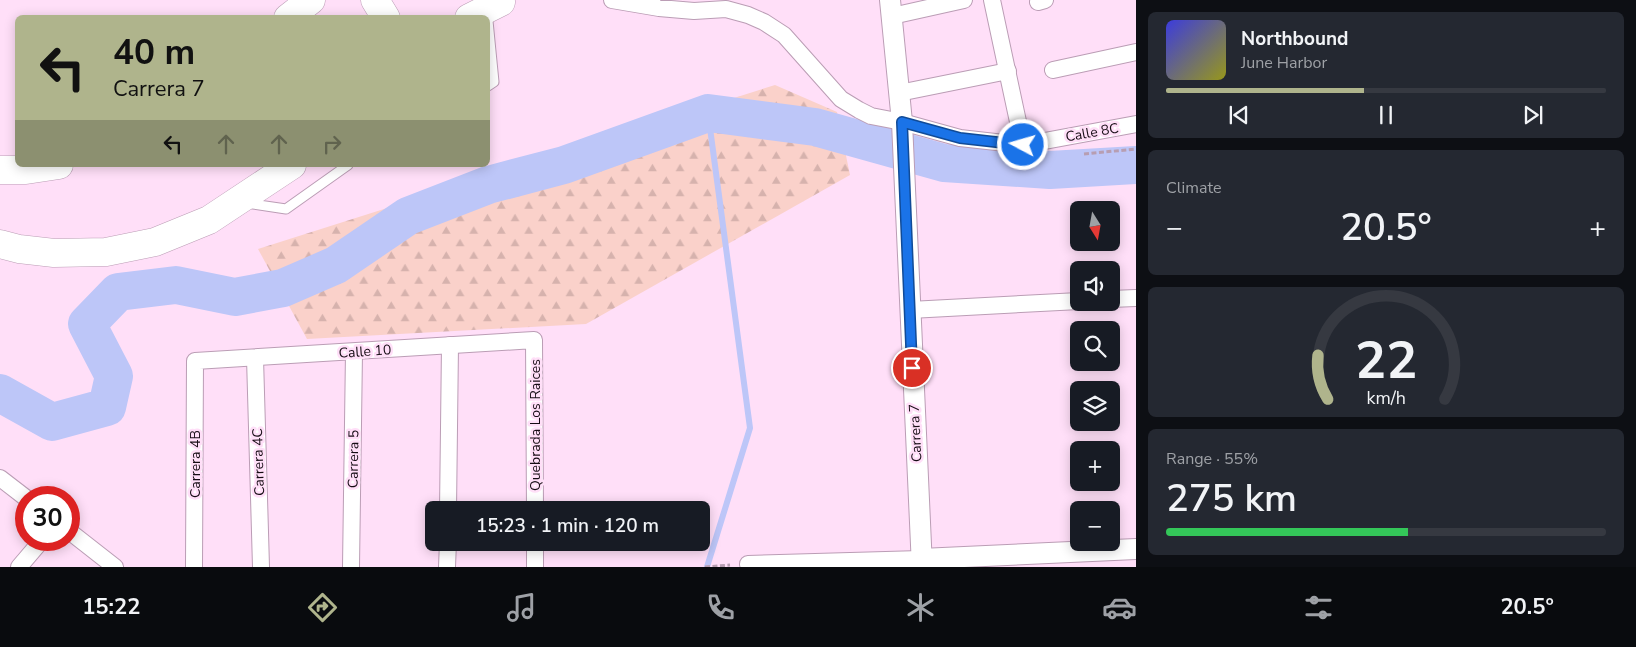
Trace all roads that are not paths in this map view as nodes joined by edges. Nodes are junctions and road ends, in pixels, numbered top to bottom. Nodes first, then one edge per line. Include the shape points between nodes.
1 (311, 0) edge
2 (375, 0) edge
3 (612, 0) edge
4 (964, 0) edge
5 (992, 0) edge
6 (891, 8) edge
7 (292, 15) edge
8 (384, 15) edge
9 (490, 36) edge
10 (1136, 52) edge
11 (1053, 70) dead end
12 (1008, 71) junction
13 (490, 85) edge
14 (899, 93) junction
15 (1136, 124) edge
16 (902, 129) junction
17 (1023, 145) junction
18 (46, 167) edge
19 (289, 167) edge
20 (345, 167) edge
21 (0, 170) edge
22 (238, 201) junction
23 (0, 244) edge
24 (1136, 298) edge
25 (1120, 299) edge
26 (1070, 301) edge
27 (910, 310) junction
28 (534, 340) joint
29 (450, 345) junction
30 (354, 352) junction
31 (255, 358) junction
32 (195, 361) joint
33 (0, 478) edge
34 (15, 490) edge
35 (448, 501) edge
36 (535, 501) edge
37 (80, 540) edge
38 (1136, 549) edge
39 (33, 551) edge
40 (448, 551) edge
41 (535, 551) edge
42 (922, 563) edge
43 (748, 564) road end
44 (19, 567) edge
45 (115, 567) edge
46 (194, 567) edge
47 (261, 567) edge
48 (351, 567) edge
49 (447, 567) edge
50 (535, 567) edge

1 - 7 highway
2 - 8 highway
3 - 16 street, Calle 8C via 694,11 726,9 764,22 784,34 840,98
4 - 6 street
5 - 12 street
6 - 14 street, Carrera 7
9 - 13 lane via 494,82
10 - 11 street
12 - 14 street
12 - 17 street
14 - 16 street, Carrera 7
15 - 17 street, Calle 8C
16 - 17 street, Calle 8C
16 - 27 street, Carrera 7
18 - 21 highway
19 - 22 highway
20 - 22 lane via 286,210
22 - 23 highway via 209,220 155,242 106,252 54,253
24 - 25 street
26 - 27 street
27 - 42 street, Carrera 7
28 - 29 street, Calle 10
28 - 36 street, Quebrada Los Raices
29 - 30 street, Calle 10
29 - 35 street
30 - 31 street, Calle 10
30 - 48 street, Carrera 5
31 - 32 street, Calle 10
31 - 47 street, Carrera 4C
32 - 46 street, Carrera 4B
33 - 34 street
37 - 45 street
38 - 42 street
39 - 44 street
40 - 49 street
41 - 50 street
42 - 43 street

